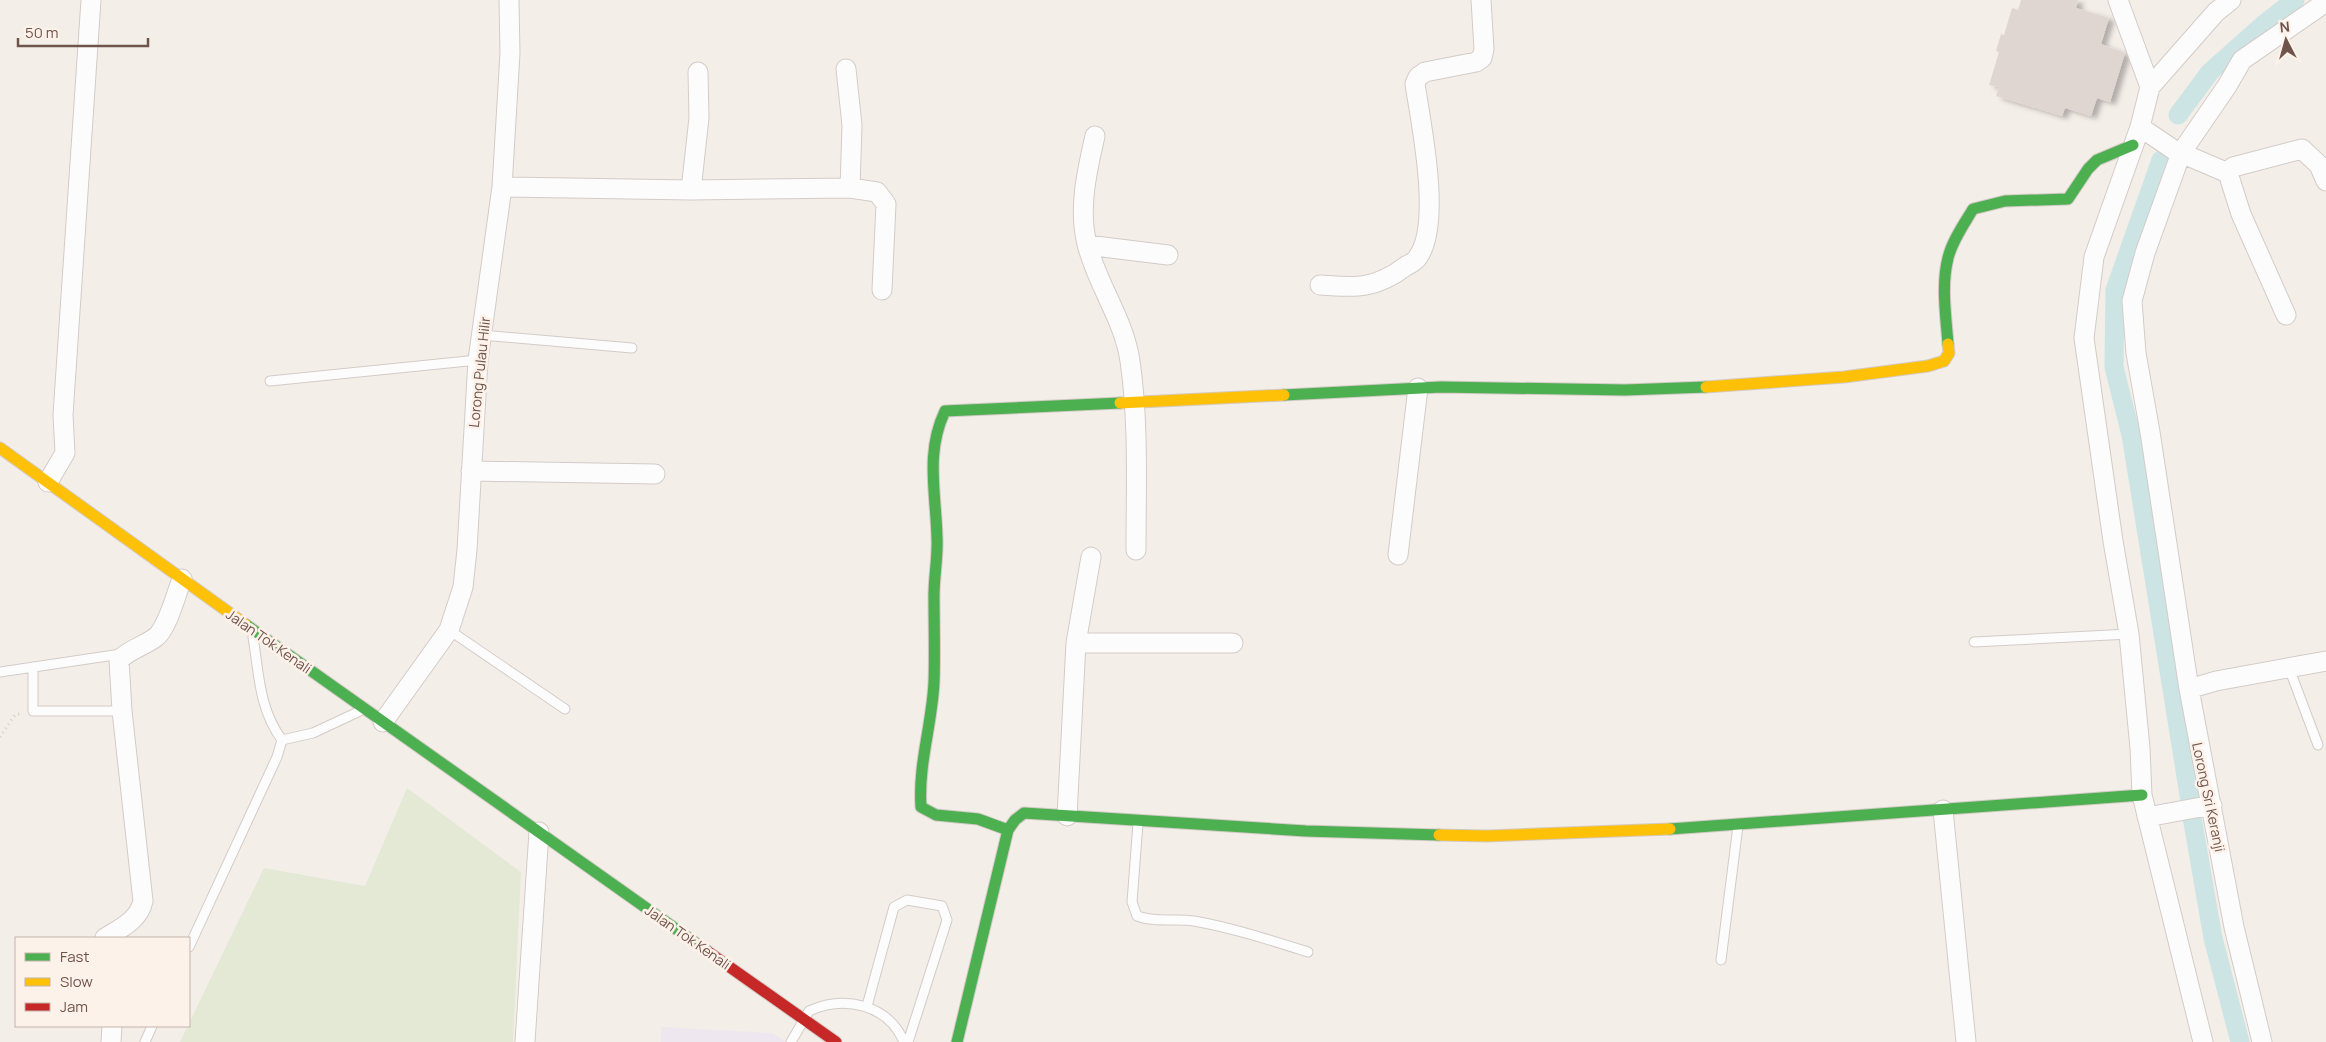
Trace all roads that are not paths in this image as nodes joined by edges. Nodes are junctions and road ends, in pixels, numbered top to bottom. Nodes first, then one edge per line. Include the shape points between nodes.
1 (91, 0) edge
2 (509, 0) edge
3 (1481, 0) edge
4 (2118, 0) edge
5 (2231, 0) edge
6 (2326, 2) edge
7 (846, 69) dead end
8 (698, 72) dead end
9 (2150, 87) junction
10 (2140, 127) junction
11 (1095, 136) dead end
12 (2133, 145) junction
13 (2182, 153) junction
14 (2228, 173) junction
15 (2326, 181) edge
16 (502, 187) junction
17 (850, 188) junction
18 (691, 190) junction
19 (1087, 245) junction
20 (1168, 255) dead end
21 (1320, 285) dead end
22 (882, 290) dead end
23 (2286, 316) dead end
24 (482, 335) junction
25 (632, 348) dead end
26 (478, 360) junction
27 (270, 381) dead end
28 (1418, 388) junction
29 (1134, 402) junction
30 (0, 448) edge
31 (471, 472) junction
32 (655, 474) dead end
33 (48, 482) junction
34 (1136, 550) dead end
35 (1398, 555) dead end
36 (1091, 558) dead end
37 (182, 579) junction
38 (252, 630) junction
39 (449, 630) junction
40 (2129, 634) junction
41 (1974, 642) dead end
42 (1076, 643) junction
43 (1233, 643) dead end
44 (126, 653) junction
45 (2326, 661) edge
46 (33, 667) junction
47 (2289, 668) junction
48 (0, 672) edge
49 (2189, 688) junction
50 (364, 709) junction
51 (565, 709) dead end
52 (122, 711) junction
53 (383, 722) junction
54 (282, 740) junction
55 (2318, 745) dead end
56 (2142, 794) junction
57 (2212, 805) junction
58 (1943, 810) junction
59 (1067, 816) junction
60 (2147, 817) junction
61 (1138, 820) junction
62 (1739, 823) junction
63 (1008, 830) junction
64 (539, 832) junction
65 (107, 937) edge
66 (190, 945) edge
67 (1308, 952) dead end
68 (1721, 960) dead end
69 (867, 1006) junction
70 (803, 1019) junction
71 (112, 1027) edge
72 (152, 1027) edge
73 (111, 1042) edge
74 (145, 1042) edge
75 (525, 1042) edge
76 (792, 1042) edge
77 (836, 1042) edge
78 (904, 1042) edge
79 (908, 1042) edge
80 (957, 1042) edge
81 (1966, 1042) edge
82 (2203, 1042) edge
83 (2262, 1042) edge

1 - 33 street via 63,415 65,453
2 - 16 street, Lorong Pulau Hilir via 510,53
3 - 21 street via 1482,58 1425,72 1415,84 1429,187 1428,231 1418,257 1378,284
4 - 9 street
5 - 9 street via 2216,12
6 - 13 street, Lorong Sri Keranji via 2242,60
7 - 17 street via 852,125
8 - 18 street via 699,118
9 - 10 street
10 - 12 street
10 - 13 street
11 - 19 street via 1083,221
12 - 28 street via 2104,155 2088,169 2068,199 2011,200 1973,209 1948,258 1945,298 1949,354 1944,361 1844,377 1712,386 1625,390
12 - 40 street via 2094,257 2084,338
13 - 14 street
13 - 49 street, Lorong Sri Keranji via 2145,253 2132,301 2136,353
14 - 15 street via 2233,167 2302,149 2319,165
14 - 23 street via 2241,214
16 - 18 street
16 - 24 street, Lorong Pulau Hilir
17 - 18 street
17 - 22 street via 877,192 886,204
19 - 20 street
19 - 29 street via 1126,342
24 - 25 lane
24 - 26 street, Lorong Pulau Hilir
26 - 27 lane
26 - 31 street, Lorong Pulau Hilir
28 - 29 street
28 - 35 street
29 - 34 street
29 - 63 street via 945,411 937,424 932,470 937,540 933,692 920,768 918,788 921,807 936,815 978,820
30 - 33 street, Jalan Tok Kenali
31 - 32 street
31 - 39 street, Lorong Pulau Hilir via 463,587
33 - 37 street, Jalan Tok Kenali
36 - 42 street
37 - 38 street, Jalan Tok Kenali
37 - 44 street via 162,631
38 - 50 street, Jalan Tok Kenali
38 - 54 lane via 265,712
39 - 51 lane
39 - 53 street, Lorong Pulau Hilir
40 - 41 lane
40 - 56 street
42 - 43 street
42 - 59 street
44 - 46 lane
44 - 52 street via 119,660 118,668
45 - 47 street
46 - 48 lane
46 - 52 lane via 33,711
47 - 49 street
47 - 55 lane
49 - 57 street, Lorong Sri Keranji
50 - 53 street, Jalan Tok Kenali
50 - 54 lane via 313,733
52 - 65 street via 143,901 137,916
53 - 64 street, Jalan Tok Kenali
54 - 66 lane
56 - 58 street
56 - 60 street
57 - 60 street
57 - 83 street, Lorong Sri Keranji via 2234,927
58 - 62 street
58 - 81 street
59 - 61 street
59 - 63 street via 1024,814
60 - 82 street
61 - 62 street via 1306,831 1487,836 1629,832
61 - 67 lane via 1132,902 1137,916 1228,927
62 - 68 lane
63 - 80 street
64 - 70 street, Jalan Tok Kenali
64 - 75 street
69 - 70 lane via 832,1003 810,1011
69 - 78 lane via 887,1018
69 - 79 lane via 894,907 907,900 942,906 948,920
70 - 76 lane
70 - 77 street, Jalan Tok Kenali
71 - 73 street
72 - 74 lane

